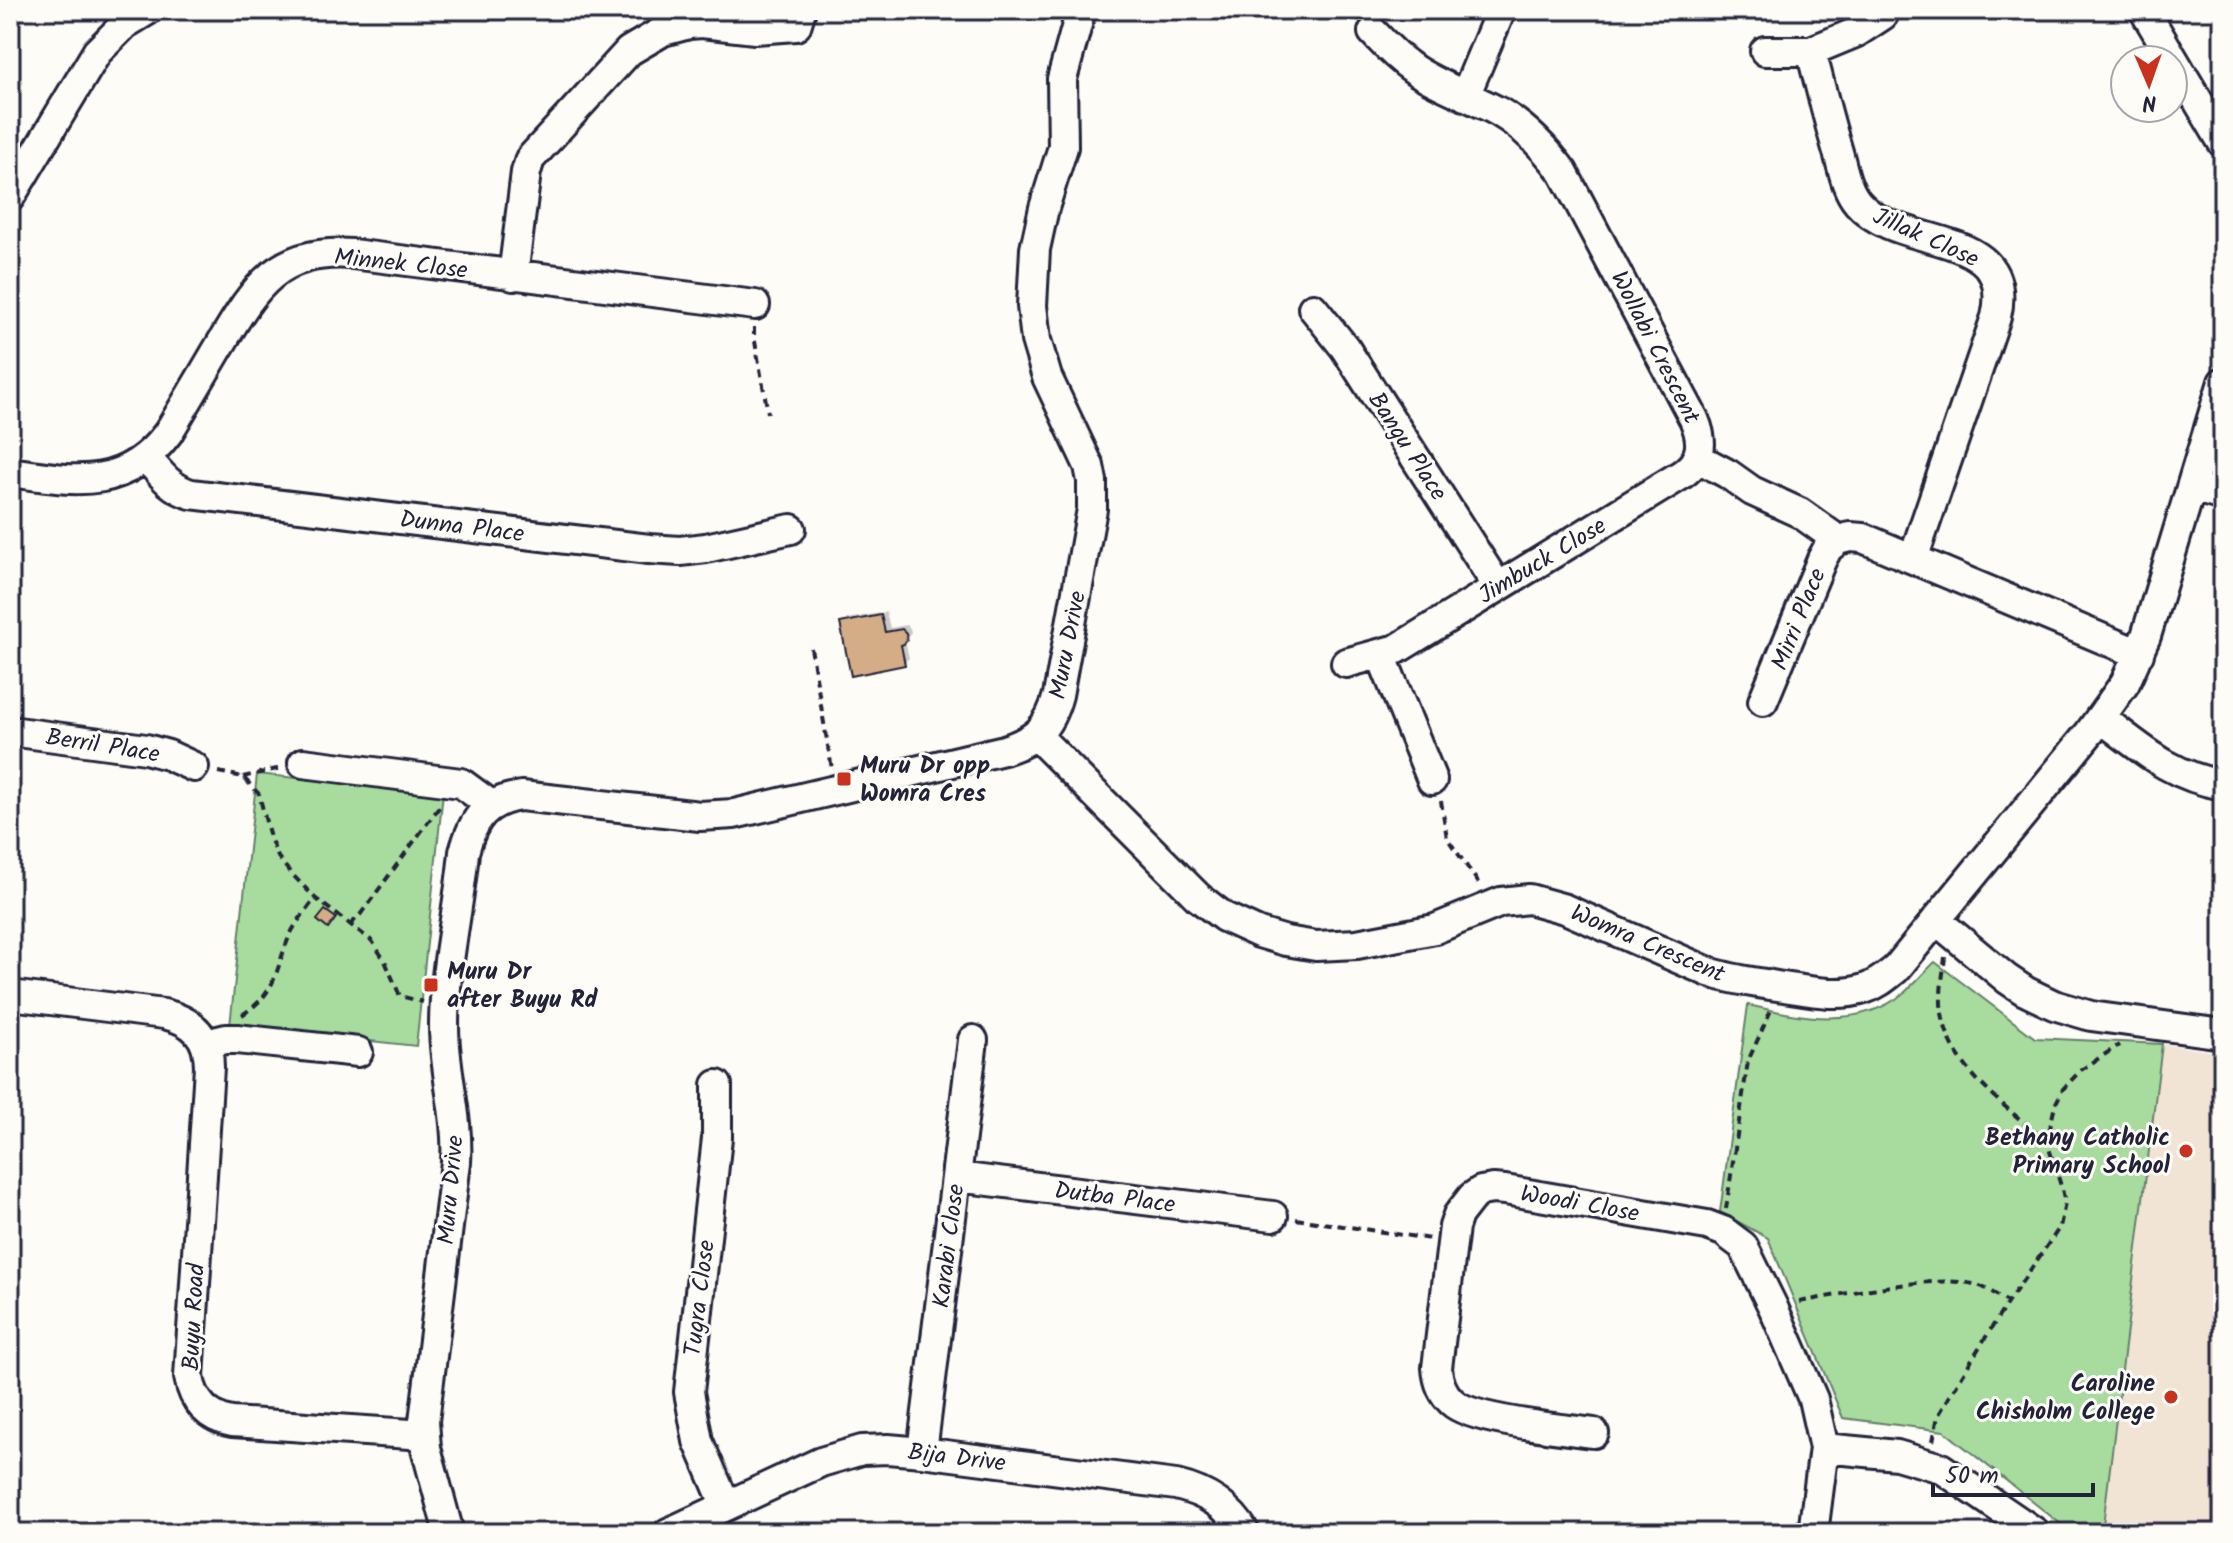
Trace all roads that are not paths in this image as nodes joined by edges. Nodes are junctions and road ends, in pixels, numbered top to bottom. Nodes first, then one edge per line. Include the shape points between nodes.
1 (148, 10) edge
2 (801, 10) edge
3 (1081, 10) edge
4 (1501, 10) edge
5 (2144, 10) edge
6 (1883, 15) dead end
7 (1373, 32) dead end
8 (1765, 51) dead end
9 (1811, 51) junction
10 (1465, 96) junction
11 (2223, 143) edge
12 (10, 197) edge
13 (513, 276) junction
14 (755, 305) road end
15 (1313, 308) dead end
16 (2223, 382) edge
17 (146, 457) junction
18 (1698, 458) junction
19 (10, 472) edge
20 (2192, 487) junction
21 (2223, 496) edge
22 (791, 529) dead end
23 (1838, 540) junction
24 (1913, 559) junction
25 (1498, 587) junction
26 (2139, 654) junction
27 (1381, 655) junction
28 (1346, 663) dead end
29 (1763, 701) dead end
30 (2101, 718) junction
31 (10, 731) edge
32 (1037, 736) junction
33 (303, 763) road end
34 (194, 767) road end
35 (1432, 780) road end
36 (2223, 785) edge
37 (491, 805) junction
38 (1941, 932) junction
39 (10, 995) edge
40 (2223, 1034) edge
41 (973, 1040) dead end
42 (206, 1044) junction
43 (358, 1052) dead end
44 (717, 1085) dead end
45 (957, 1177) junction
46 (1273, 1216) road end
47 (1594, 1433) dead end
48 (425, 1435) junction
49 (1824, 1448) junction
50 (922, 1452) junction
51 (726, 1506) junction
52 (449, 1533) edge
53 (668, 1533) edge
54 (1245, 1533) edge
55 (1813, 1533) edge
56 (2036, 1533) edge

1 - 12 street via 97,52
2 - 13 street via 796,26 689,24 663,31 629,51 530,159
3 - 32 street, Muru Drive via 1062,79 1063,147 1035,249 1032,306 1047,377 1089,466 1092,509 1058,695
4 - 10 street
5 - 11 street
6 - 9 street
7 - 10 street, Wollabi Crescent via 1419,73
8 - 9 street
9 - 24 street, Jillak Close via 1855,199 1875,218 1980,257 1999,287 1996,317
10 - 18 street, Wollabi Crescent via 1533,137 1563,172 1694,419 1701,443
13 - 14 street, Minnek Close
13 - 17 street, Minnek Close via 335,253 289,263 249,298 168,433
15 - 25 street, Bangu Place via 1345,348
16 - 20 street, Womra Crescent
17 - 19 street, Minnek Close via 114,475 85,480
17 - 22 street, Dunna Place via 173,487 191,494 649,549 706,548
18 - 23 street, Wollabi Crescent via 1800,513
18 - 25 street, Jimbuck Close via 1681,475
20 - 21 street
20 - 26 street, Womra Crescent
23 - 24 street, Wollabi Crescent via 1863,538
23 - 29 street, Mirri Place via 1822,559
24 - 26 street, Wollabi Crescent
25 - 27 street, Jimbuck Close
26 - 30 street, Womra Crescent
27 - 28 street, Jimbuck Close
27 - 35 street
30 - 36 street via 2169,768
30 - 38 street, Womra Crescent
31 - 34 street, Berril Place via 146,749
32 - 37 street via 1004,750 723,815 532,796
32 - 38 street, Womra Crescent via 1198,897 1224,917 1286,941 1357,944 1435,929 1487,906 1529,899 1553,904 1709,972 1831,993 1876,984
33 - 37 street via 461,783
37 - 48 street, Muru Drive via 471,829 464,852 445,1007 456,1150
38 - 40 street via 2041,999 2079,1013
39 - 42 street via 164,1014 192,1026
41 - 45 street, Karabi Close
42 - 43 street via 237,1039
42 - 48 street, Buyu Road via 209,1067 189,1368 196,1399 206,1411 232,1422
44 - 51 street, Tugra Close via 717,1138 689,1392 698,1441
45 - 46 street, Dutba Place
45 - 50 street, Karabi Close
47 - 49 street, Woodi Close via 1470,1412 1445,1394 1437,1368 1454,1227 1464,1205 1481,1191 1723,1231 1743,1246 1773,1307 1813,1399
48 - 52 street, Muru Drive
49 - 55 street
49 - 56 street via 1928,1463
50 - 51 street, Bija Drive via 848,1453
50 - 54 street, Bija Drive via 1176,1485 1221,1504
51 - 53 street, Bija Drive

